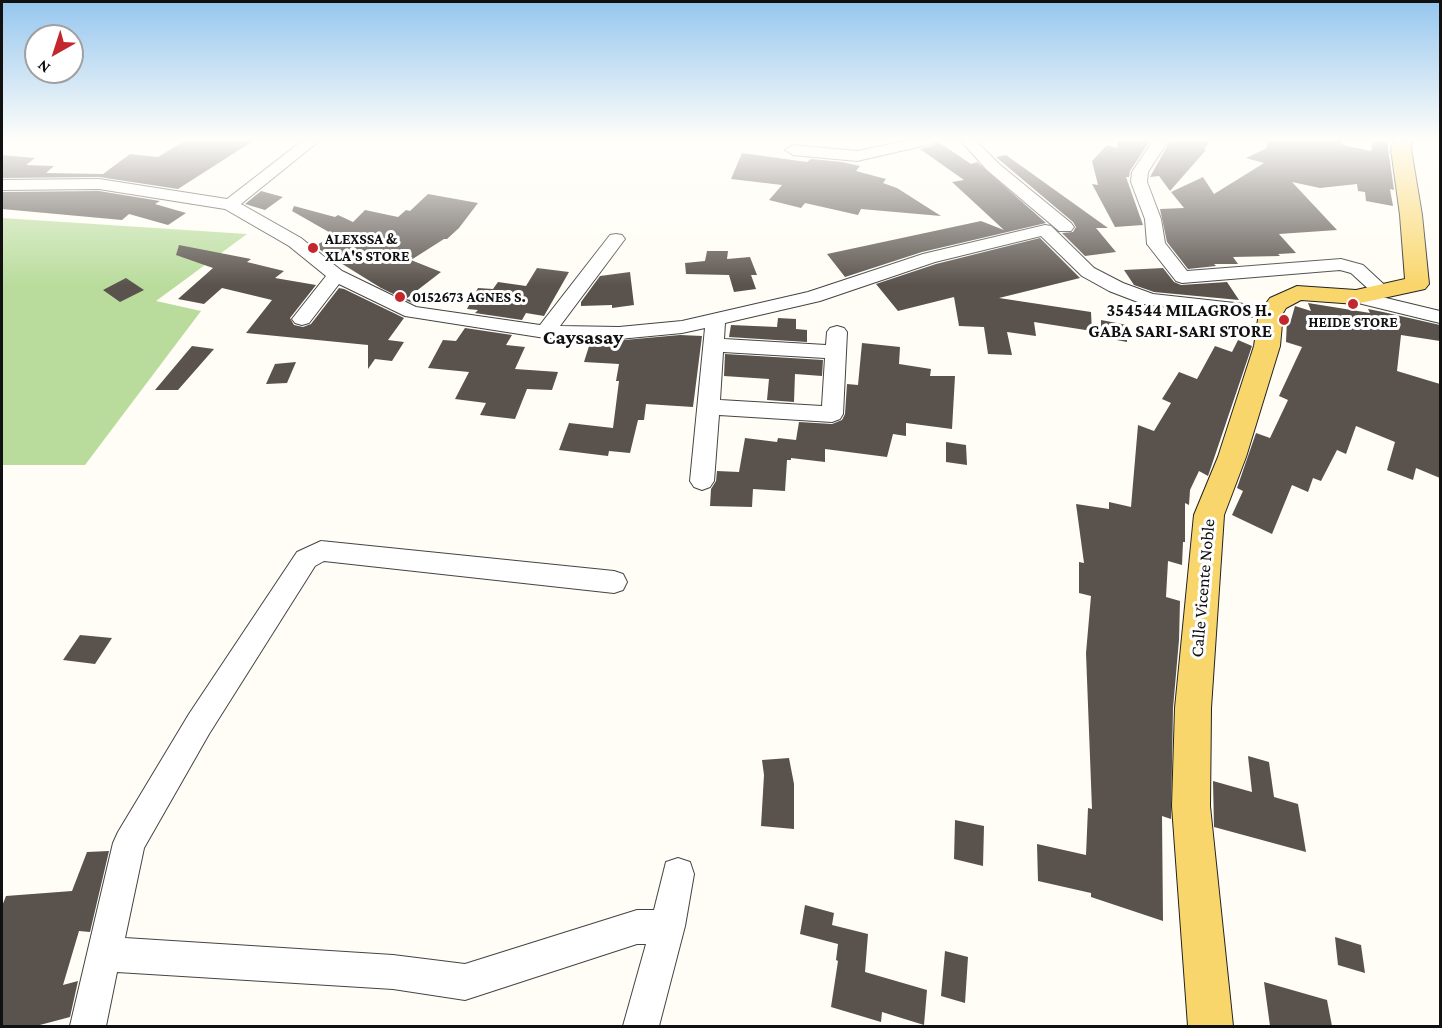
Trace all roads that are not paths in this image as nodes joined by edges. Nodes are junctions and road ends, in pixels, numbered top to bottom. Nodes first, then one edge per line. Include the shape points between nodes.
1 (136, 189) edge
2 (250, 189) edge
3 (1023, 189) edge
4 (1142, 189) edge
5 (1407, 189) edge
6 (230, 205) junction
7 (1045, 231) junction
8 (616, 239) dead end
9 (336, 275) junction
10 (1418, 284) junction
11 (1382, 291) junction
12 (1356, 297) junction
13 (1271, 313) junction
14 (1437, 316) edge
15 (302, 319) dead end
16 (716, 319) junction
17 (545, 332) junction
18 (714, 345) junction
19 (708, 407) junction
20 (702, 481) dead end
21 (614, 582) dead end
22 (678, 874) dead end
23 (668, 926) junction
24 (104, 955) junction
25 (88, 1026) edge
26 (641, 1026) edge
27 (1209, 1026) edge

1 - 6 street
2 - 6 street
3 - 7 street via 1073,226
4 - 11 street via 1153,219 1156,244 1182,277 1341,264 1357,269
5 - 10 main road
6 - 9 street via 295,242
7 - 13 street via 1088,272 1150,300
7 - 16 street via 929,258 813,297
8 - 17 street
9 - 15 street
9 - 17 street via 412,312
10 - 11 main road
10 - 14 street
11 - 12 main road
12 - 13 main road via 1297,293 1278,303
12 - 14 street
13 - 27 main road, Calle Vicente Noble via 1267,346 1209,515 1201,593 1191,806
16 - 17 street via 682,327 619,333
16 - 18 street
18 - 19 street
18 - 19 street via 836,342 832,414
19 - 20 street
21 - 24 street via 321,551 306,559 199,724 129,843
22 - 23 street
23 - 24 street via 637,927 465,982 393,972
23 - 26 street
24 - 25 street

